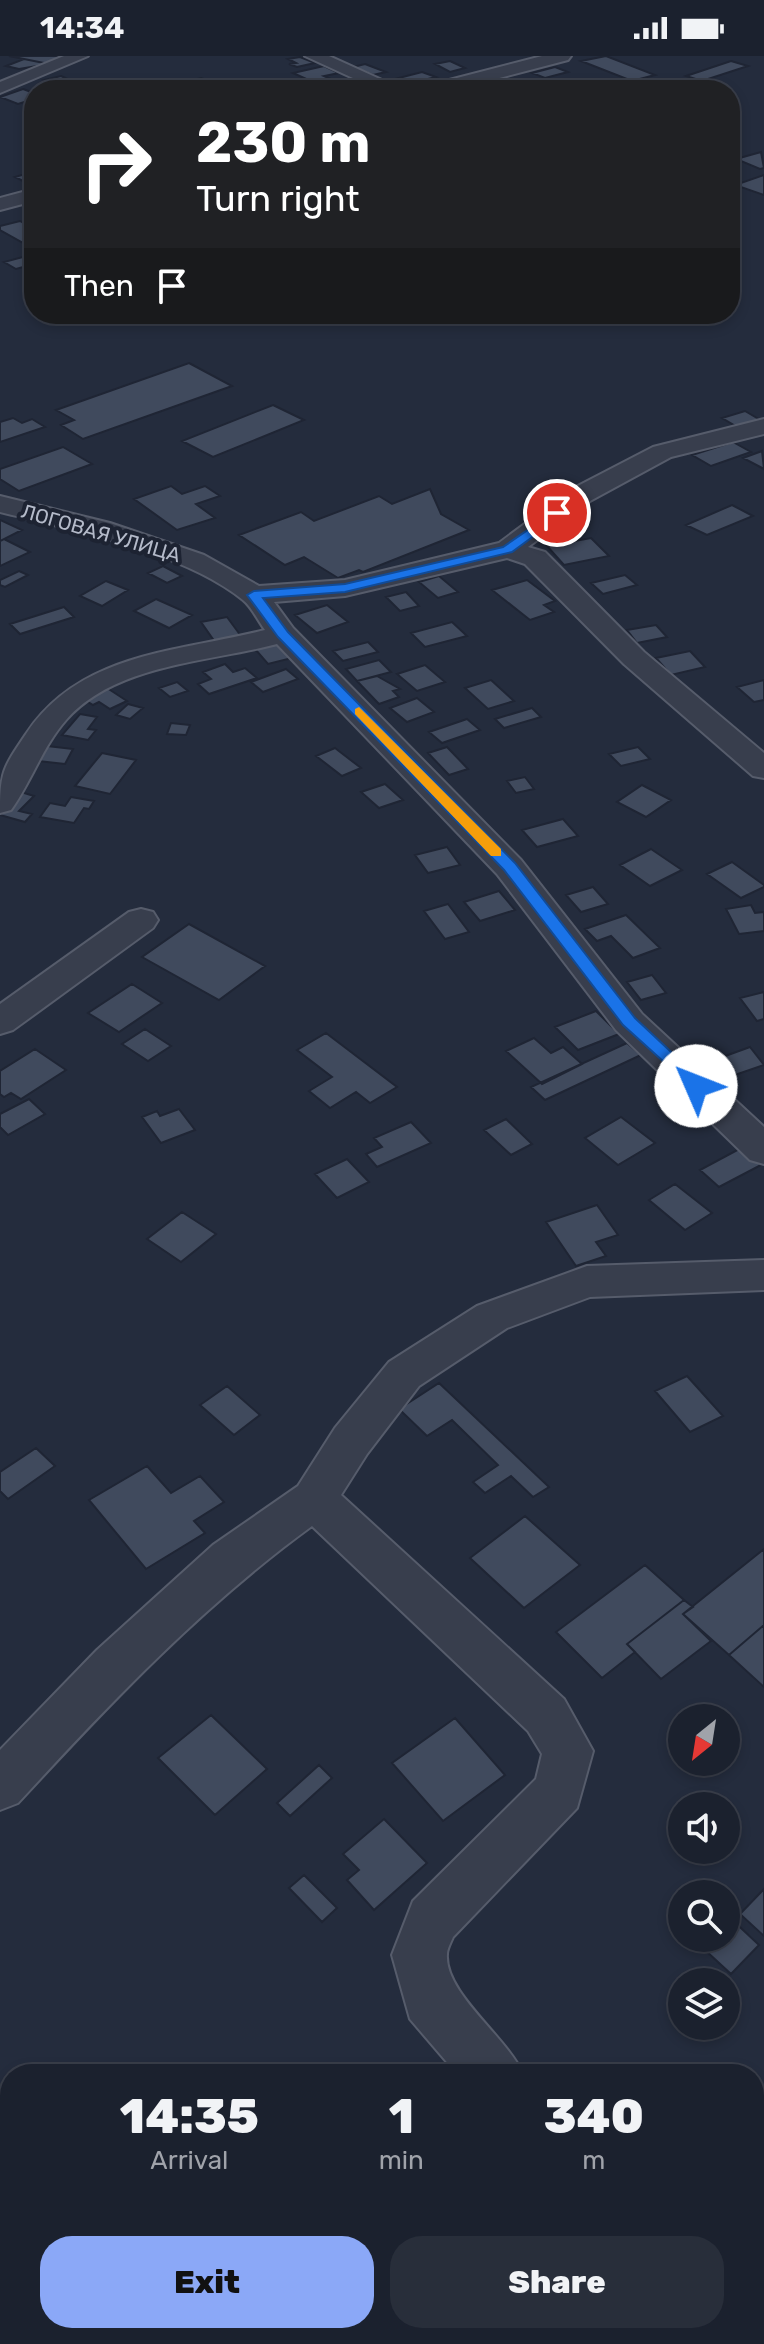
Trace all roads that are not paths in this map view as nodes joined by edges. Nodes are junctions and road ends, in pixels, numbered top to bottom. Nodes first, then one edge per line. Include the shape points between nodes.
1 (79, 56) edge
2 (314, 56) edge
3 (562, 56) edge
4 (24, 80) edge
5 (25, 80) edge
6 (371, 80) edge
7 (470, 80) edge
8 (0, 88) edge
9 (24, 198) edge
10 (0, 204) edge
11 (764, 426) edge
12 (0, 504) edge
13 (508, 549) junction
14 (254, 595) junction
15 (283, 634) junction
16 (764, 769) edge
17 (0, 803) edge
18 (141, 920) dead end
19 (0, 1022) edge
20 (764, 1150) edge
21 (764, 1275) edge
22 (314, 1499) junction
23 (0, 1786) edge
24 (485, 2064) edge

1 - 5 street
2 - 6 street
3 - 7 street
4 - 8 street
9 - 10 street
11 - 13 street via 662,452 581,495
12 - 14 street, ЛОГОВАЯ УЛИЦА via 101,529 194,561
13 - 14 street via 345,588
13 - 16 street via 535,558 553,573 634,658
14 - 15 street, ЛОГОВАЯ УЛИЦА
15 - 17 street via 170,658 83,688 56,712
15 - 20 street, ЛОГОВАЯ УЛИЦА via 509,867 629,1022
18 - 19 street
21 - 22 street via 587,1282 492,1317 404,1374
22 - 23 street via 230,1559 114,1665
22 - 24 street via 546,1715 568,1751 559,1791 432,1920 419,1955 430,1999

